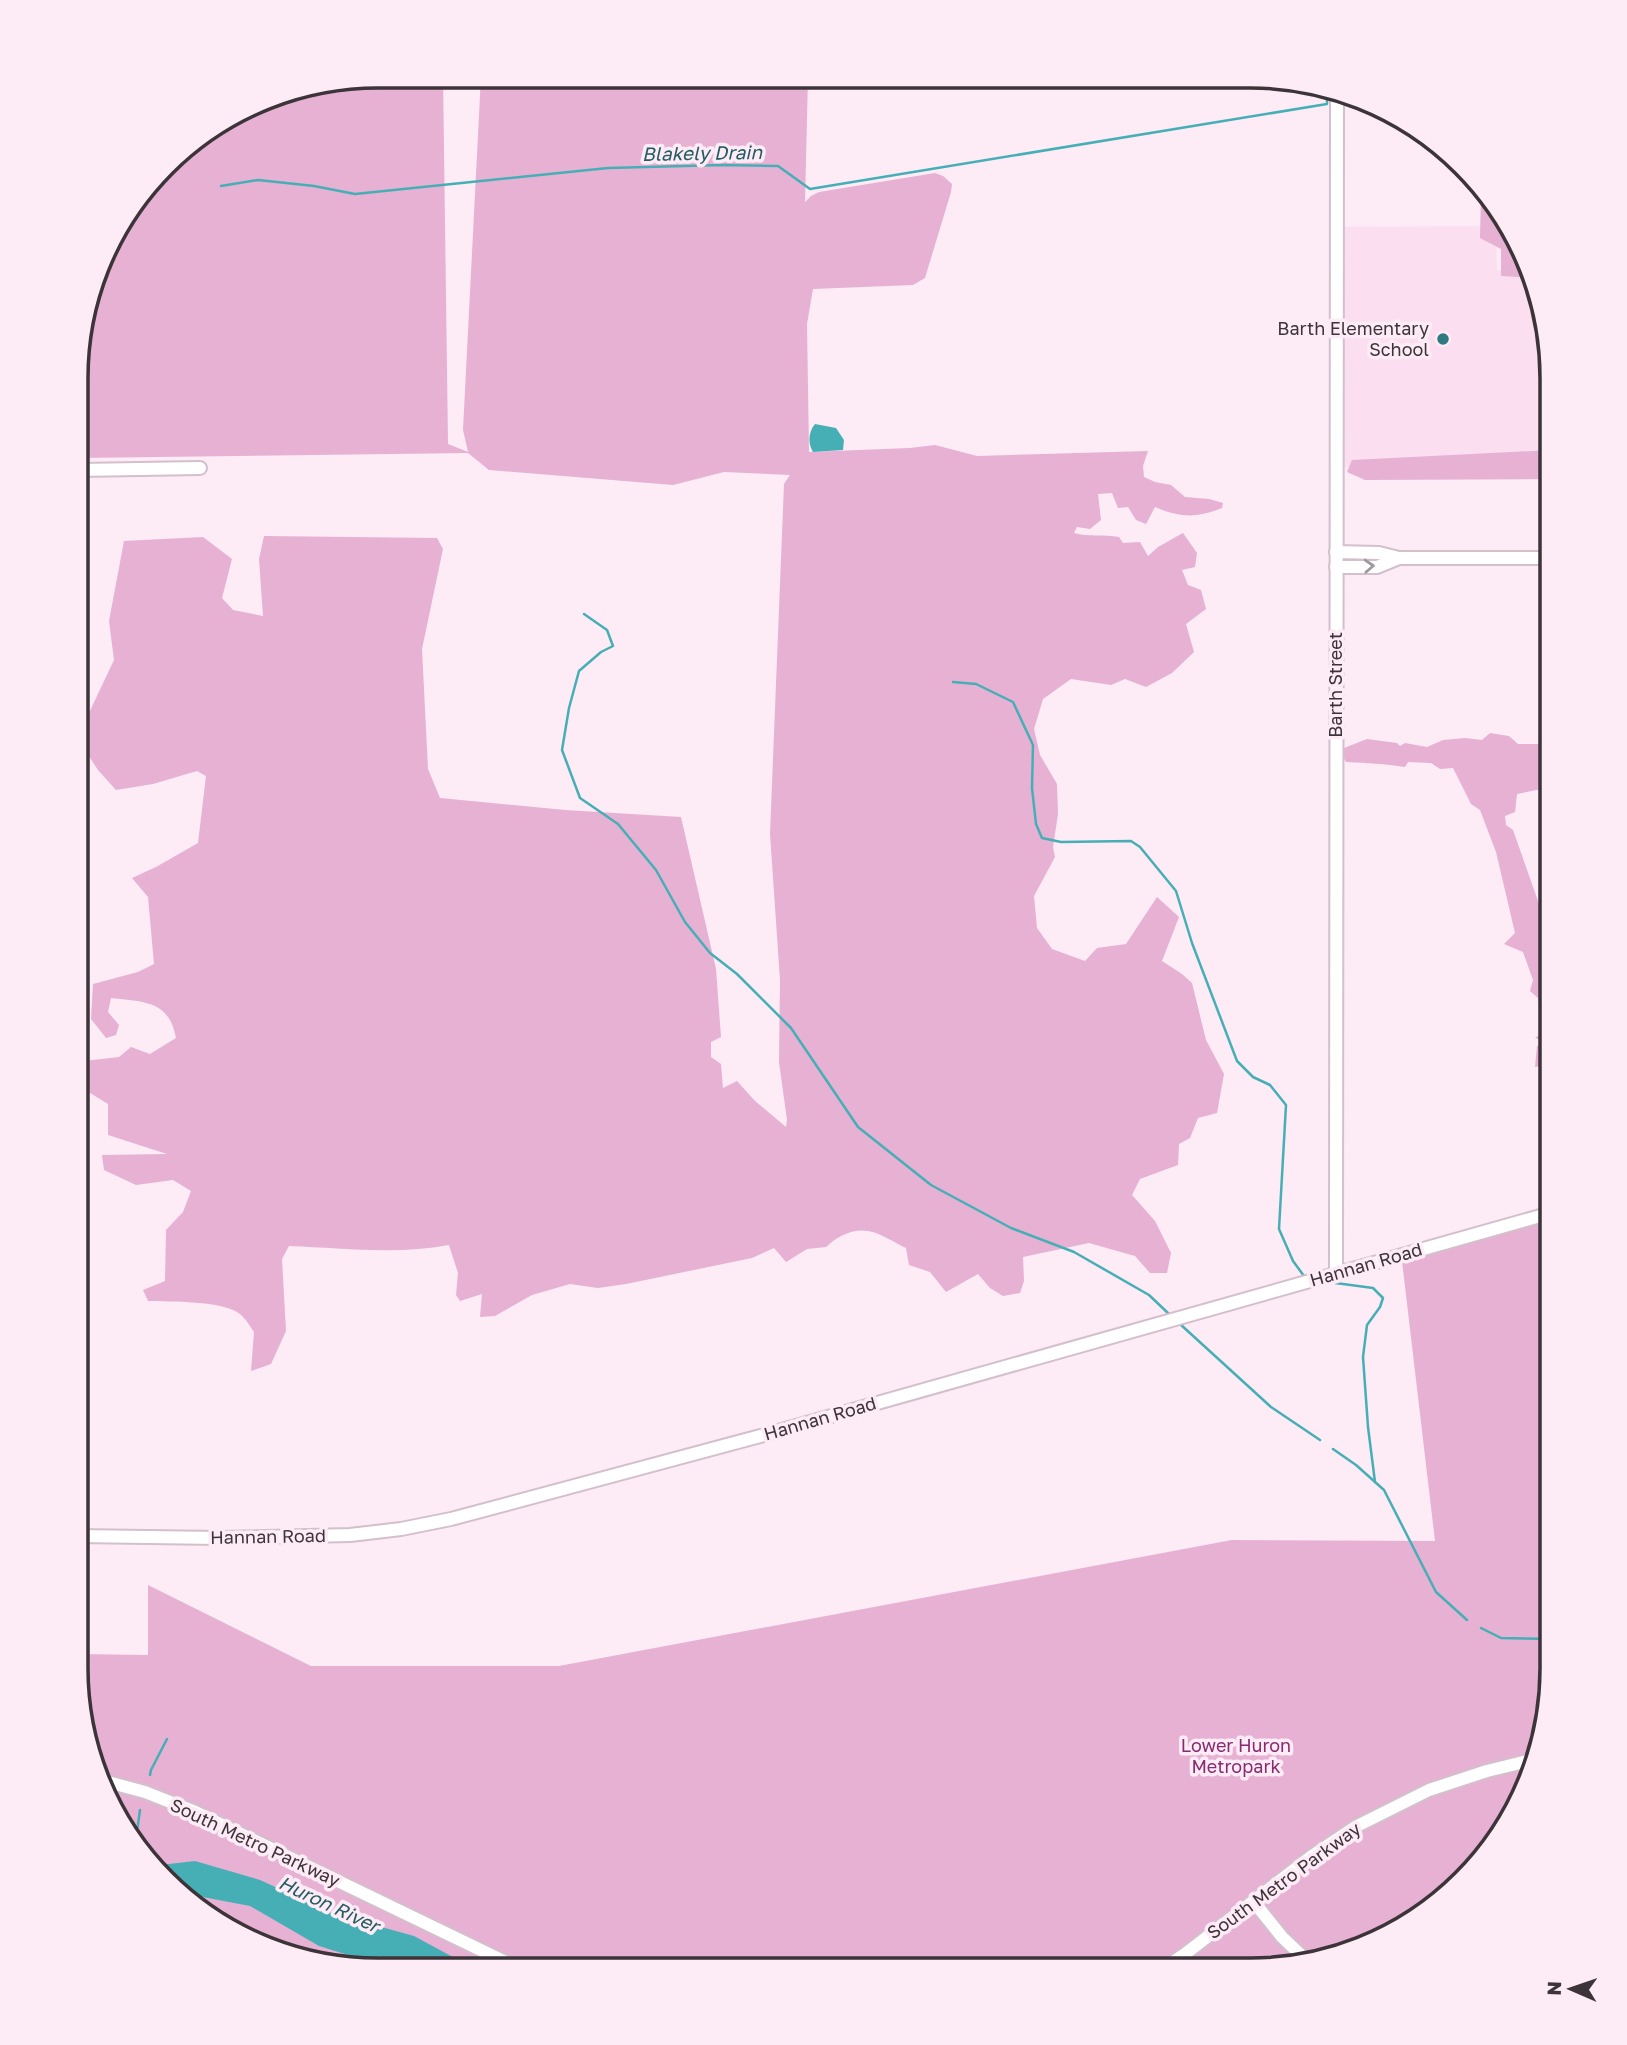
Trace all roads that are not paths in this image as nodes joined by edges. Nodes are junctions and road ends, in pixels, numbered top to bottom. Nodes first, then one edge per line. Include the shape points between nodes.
1 (1337, 101) edge
2 (200, 468) dead end
3 (88, 470) edge
4 (1336, 552) junction
5 (1399, 558) junction
6 (1540, 558) edge
7 (1336, 567) junction
8 (1540, 1216) edge
9 (1336, 1273) junction
10 (88, 1536) edge
11 (1523, 1762) edge
12 (112, 1783) edge
13 (1254, 1902) junction
14 (1299, 1953) edge
15 (497, 1958) edge
16 (1178, 1958) edge

1 - 4 street, Barth Street
2 - 3 street
4 - 5 street
4 - 7 street, Barth Street
5 - 6 street
7 -> 5 street via 1377,567
7 - 9 street, Barth Street
8 - 9 street, Hannan Road
9 - 10 street, Hannan Road via 439,1522 337,1535
11 - 13 street, South Metro Parkway via 1440,1786 1382,1811 1323,1848
12 - 15 street, South Metro Parkway via 193,1811
13 - 14 street
13 - 16 street, South Metro Parkway

